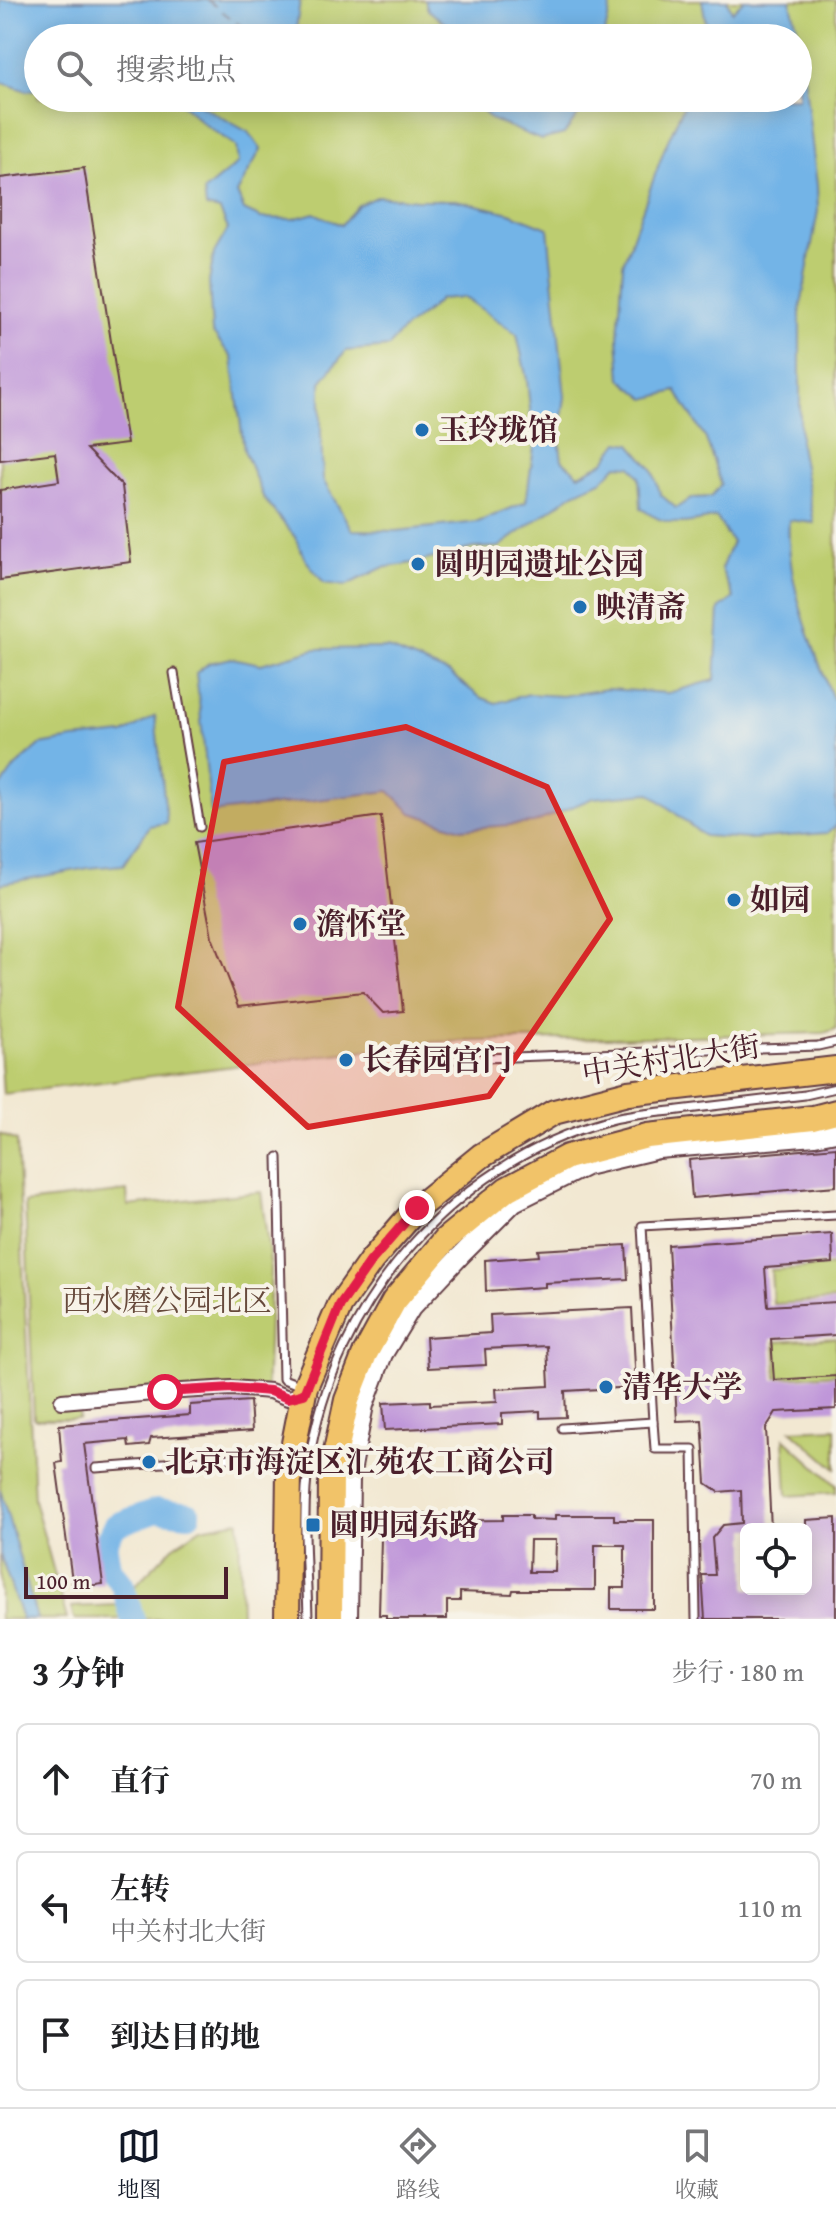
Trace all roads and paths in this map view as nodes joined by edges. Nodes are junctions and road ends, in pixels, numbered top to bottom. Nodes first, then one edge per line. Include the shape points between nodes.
1 (174, 673) dead end
2 (200, 827) dead end
3 (836, 1042) edge
4 (430, 1060) dead end
5 (836, 1069) edge
6 (836, 1088) edge
7 (836, 1112) edge
8 (836, 1132) edge
9 (278, 1157) dead end
10 (836, 1215) edge
11 (304, 1391) junction
12 (62, 1401) dead end
13 (653, 1422) junction
14 (562, 1428) dead end
15 (295, 1439) junction
16 (96, 1468) dead end
17 (287, 1619) edge
18 (308, 1619) edge
19 (330, 1619) edge
20 (348, 1619) edge
21 (696, 1619) edge

1 - 2 lane
3 - 4 lane
5 - 11 main road, 中关村北大街 via 628,1093 554,1112 481,1156 417,1208 371,1261 340,1305
6 - 18 lane, 中关村北大街 via 610,1120 554,1138 493,1173 432,1222 384,1276 349,1337 326,1393 306,1484
7 - 19 main road via 647,1136 567,1157 507,1189 446,1239 394,1301 347,1400 331,1474
8 - 20 street via 658,1149 586,1166 514,1202 411,1308 383,1354 364,1405 350,1477
9 - 11 lane via 283,1379
10 - 13 lane via 642,1226
11 - 12 street via 288,1398 232,1388
11 - 15 main road, 中关村北大街
13 - 14 lane
13 - 21 lane via 655,1449 693,1449
15 - 16 lane via 284,1454
15 - 17 main road, 中关村北大街 via 289,1469

